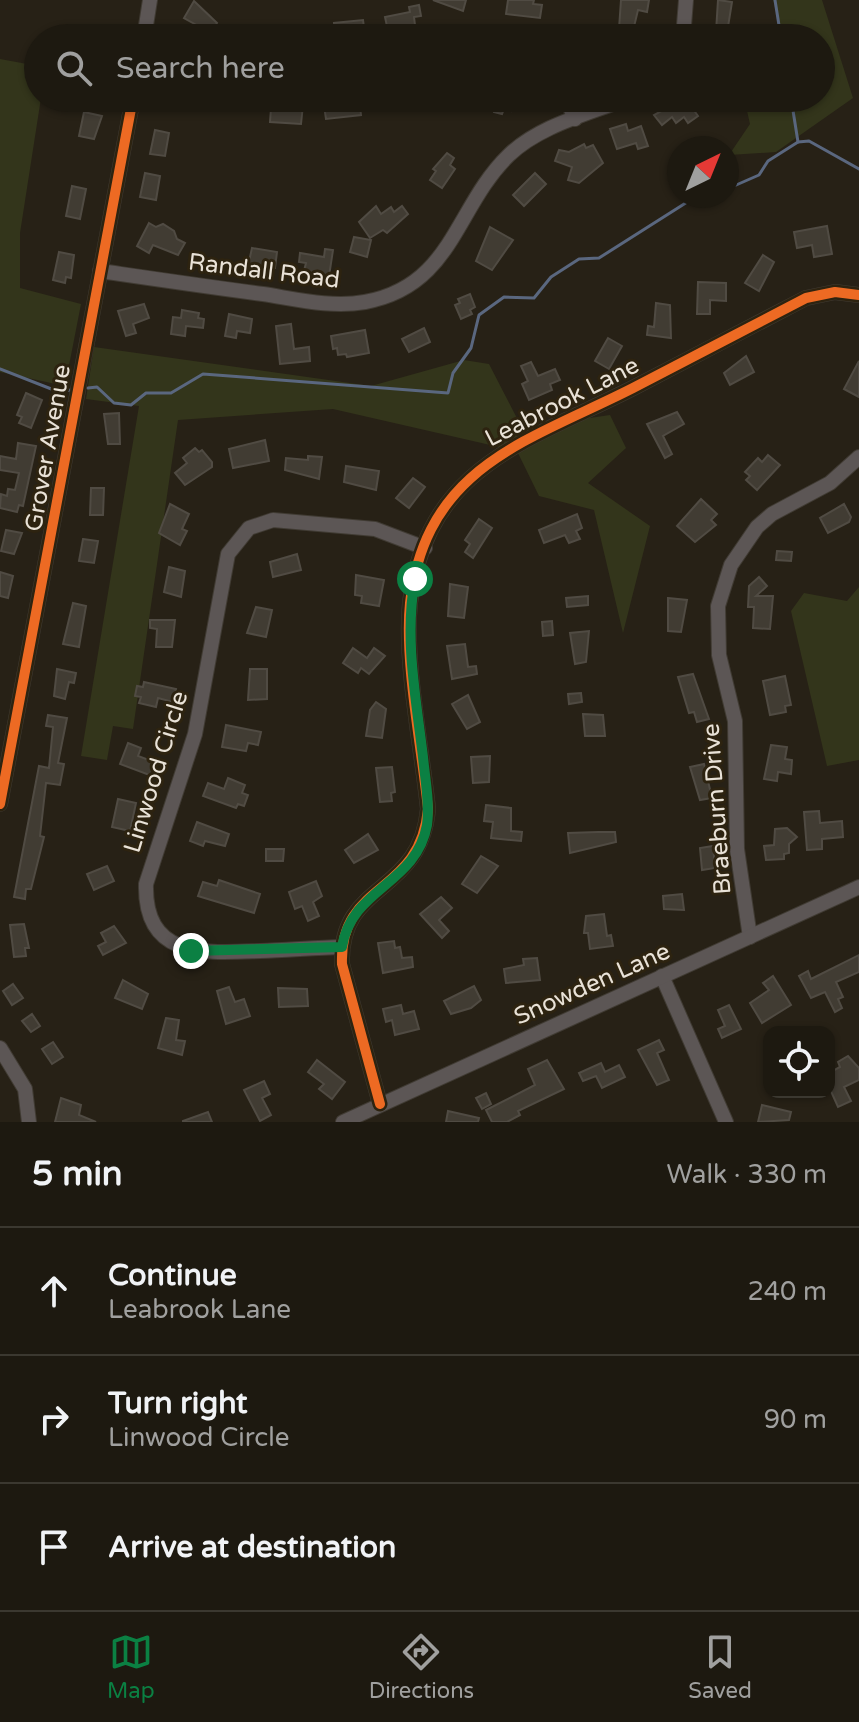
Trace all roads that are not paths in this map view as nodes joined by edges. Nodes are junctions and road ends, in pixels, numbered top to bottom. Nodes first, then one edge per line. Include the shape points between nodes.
1 (150, 0) edge
2 (686, 0) edge
3 (146, 24) edge
4 (684, 24) edge
5 (130, 112) edge
6 (572, 112) edge
7 (593, 112) edge
8 (575, 119) junction
9 (100, 271) junction
10 (859, 295) edge
11 (859, 457) edge
12 (425, 548) junction
13 (2, 787) edge
14 (0, 804) edge
15 (859, 887) edge
16 (750, 937) junction
17 (342, 947) junction
18 (662, 976) junction
19 (0, 1048) edge
20 (380, 1104) junction
21 (29, 1122) edge
22 (343, 1122) edge
23 (726, 1122) edge

1 - 3 street
2 - 4 street
5 - 9 street, Grover Avenue
6 - 8 street
7 - 8 street, Randall Road
8 - 9 street, Randall Road via 511,153 486,181 433,266 385,297 330,304
9 - 13 street, Grover Avenue
10 - 12 street, Leabrook Lane via 835,292 806,298 511,445 460,489
11 - 16 street, Braeburn Drive via 830,483 757,527 731,565 718,606 719,655 735,721 737,849
12 - 17 street, Leabrook Lane via 409,628 427,825 405,870 349,919
12 - 17 street, Linwood Circle via 375,529 273,520 249,528 234,543 195,734 146,884 148,909 159,930 191,951
13 - 14 street, Grover Avenue
15 - 16 street, Snowden Lane
16 - 18 street, Snowden Lane
17 - 20 street, Leabrook Lane
18 - 20 street, Snowden Lane
18 - 23 street
19 - 21 street via 25,1089
20 - 22 street, Snowden Lane

